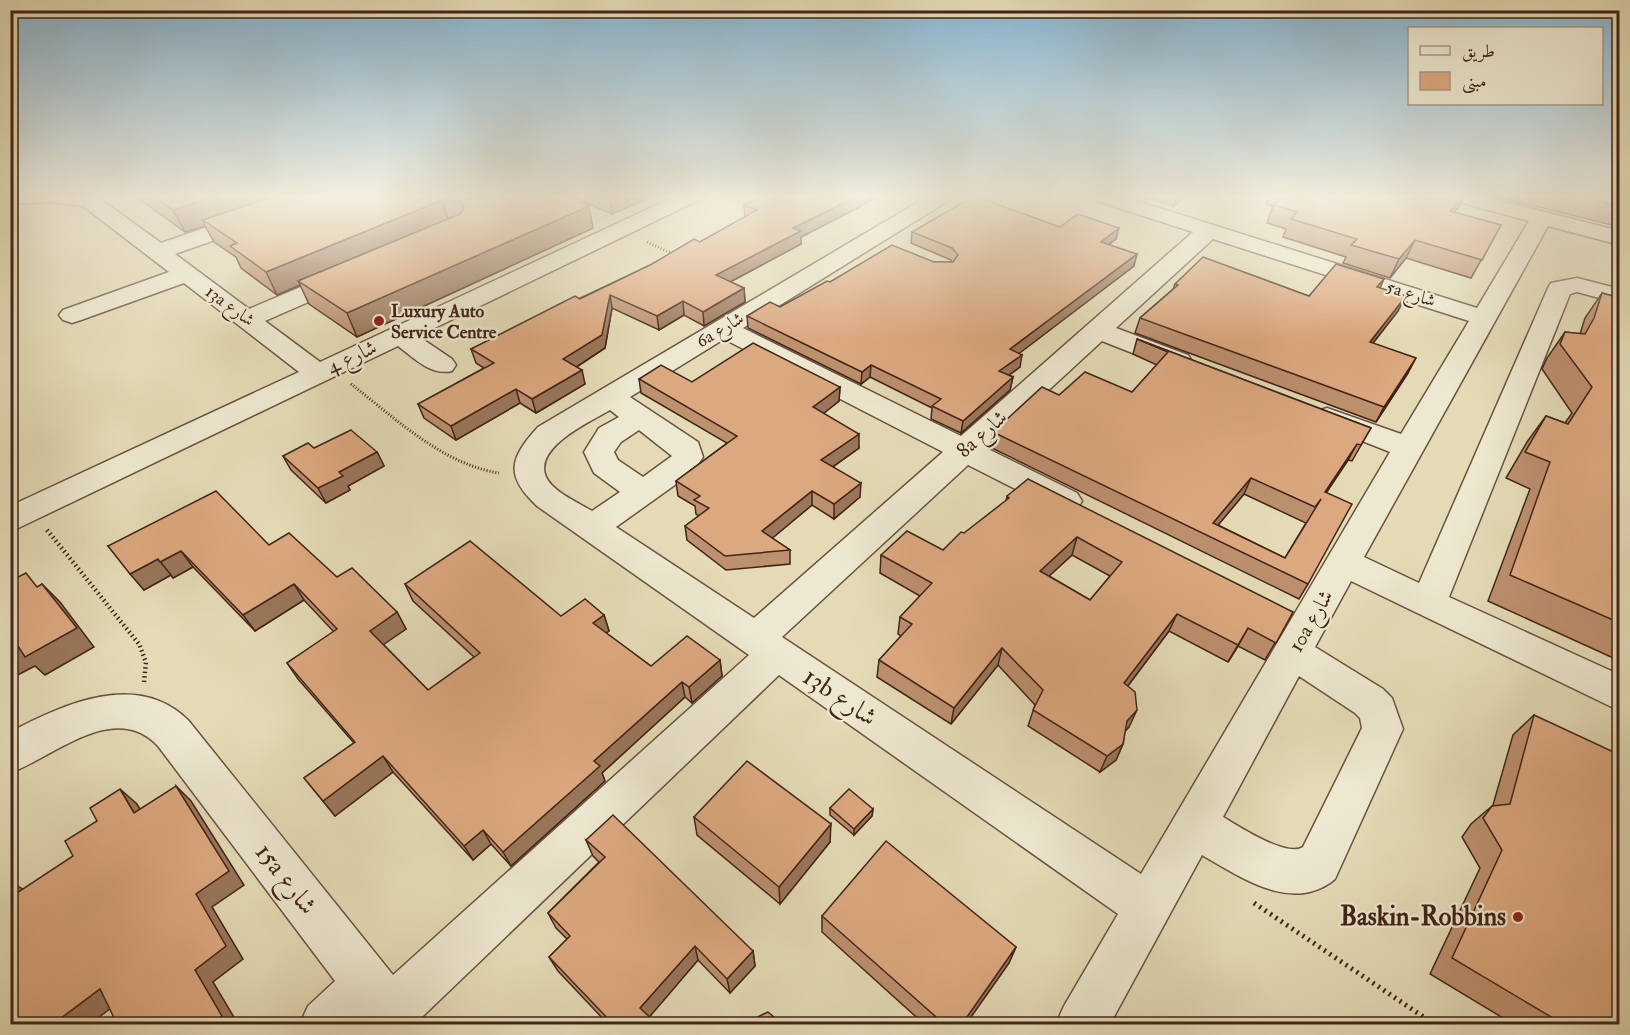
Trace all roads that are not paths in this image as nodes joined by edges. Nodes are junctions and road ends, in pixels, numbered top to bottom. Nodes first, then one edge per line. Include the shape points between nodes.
1 (147, 243) edge
2 (183, 243) edge
3 (574, 243) edge
4 (863, 243) edge
5 (885, 243) edge
6 (1194, 243) edge
7 (1251, 243) edge
8 (1527, 243) edge
9 (902, 250) edge
10 (158, 252) junction
11 (363, 269) edge
12 (186, 274) junction
13 (1614, 295) edge
14 (72, 315) dead end
15 (1484, 318) junction
16 (247, 319) junction
17 (722, 328) junction
18 (1099, 330) junction
19 (399, 335) junction
20 (442, 365) dead end
21 (1198, 368) edge
22 (323, 370) junction
23 (610, 397) junction
24 (1297, 406) edge
25 (640, 417) junction
26 (1408, 448) junction
27 (964, 450) junction
28 (530, 479) joint
29 (643, 492) junction
30 (1090, 513) edge
31 (21, 515) edge
32 (592, 527) junction
33 (1344, 563) junction
34 (1428, 603) junction
35 (1294, 628) junction
36 (766, 647) junction
37 (1620, 694) edge
38 (10, 754) edge
39 (1194, 825) junction
40 (1148, 908) junction
41 (386, 1007) edge
42 (326, 1024) edge
43 (1082, 1024) edge

1 - 10 street, 13a شارع
2 - 10 street
3 - 19 street, شارع 4
4 - 17 street, 6a شارع
5 - 9 street
6 - 18 street, 8a شارع
7 - 15 street, 5a شارع
8 - 15 street, 10a شارع
10 - 12 street, 13a شارع
11 - 16 street
12 - 14 street
12 - 16 street, 13a شارع
13 - 34 street via 1577,285 1560,288
15 - 26 street, 10a شارع
16 - 22 street, 13a شارع
17 - 23 street, 6a شارع
17 - 27 street
18 - 21 street
18 - 27 street, 8a شارع
19 - 20 street
19 - 22 street, شارع 4
22 - 31 street, شارع 4
23 - 25 street
23 - 28 street, 6a شارع via 536,446 528,459
24 - 26 street
25 - 29 street via 610,435 599,452 605,466
25 - 29 street via 687,449 688,457
26 - 33 street, 10a شارع
27 - 30 street
27 - 36 street, 8a شارع
28 - 32 street, 13b شارع
29 - 32 street
32 - 36 street, 13b شارع
33 - 34 street
33 - 35 street, 10a شارع
34 - 37 street
35 - 39 street, 10a شارع
35 - 39 street via 1369,701 1382,719 1383,729 1319,863 1308,872 1275,868
36 - 40 street, 13b شارع
36 - 41 street, 8a شارع
38 - 41 street, 15a شارع via 58,727 95,714 128,711 156,718 173,733
39 - 40 street, 10a شارع
40 - 43 street, 10a شارع
41 - 42 street, 8a شارع

